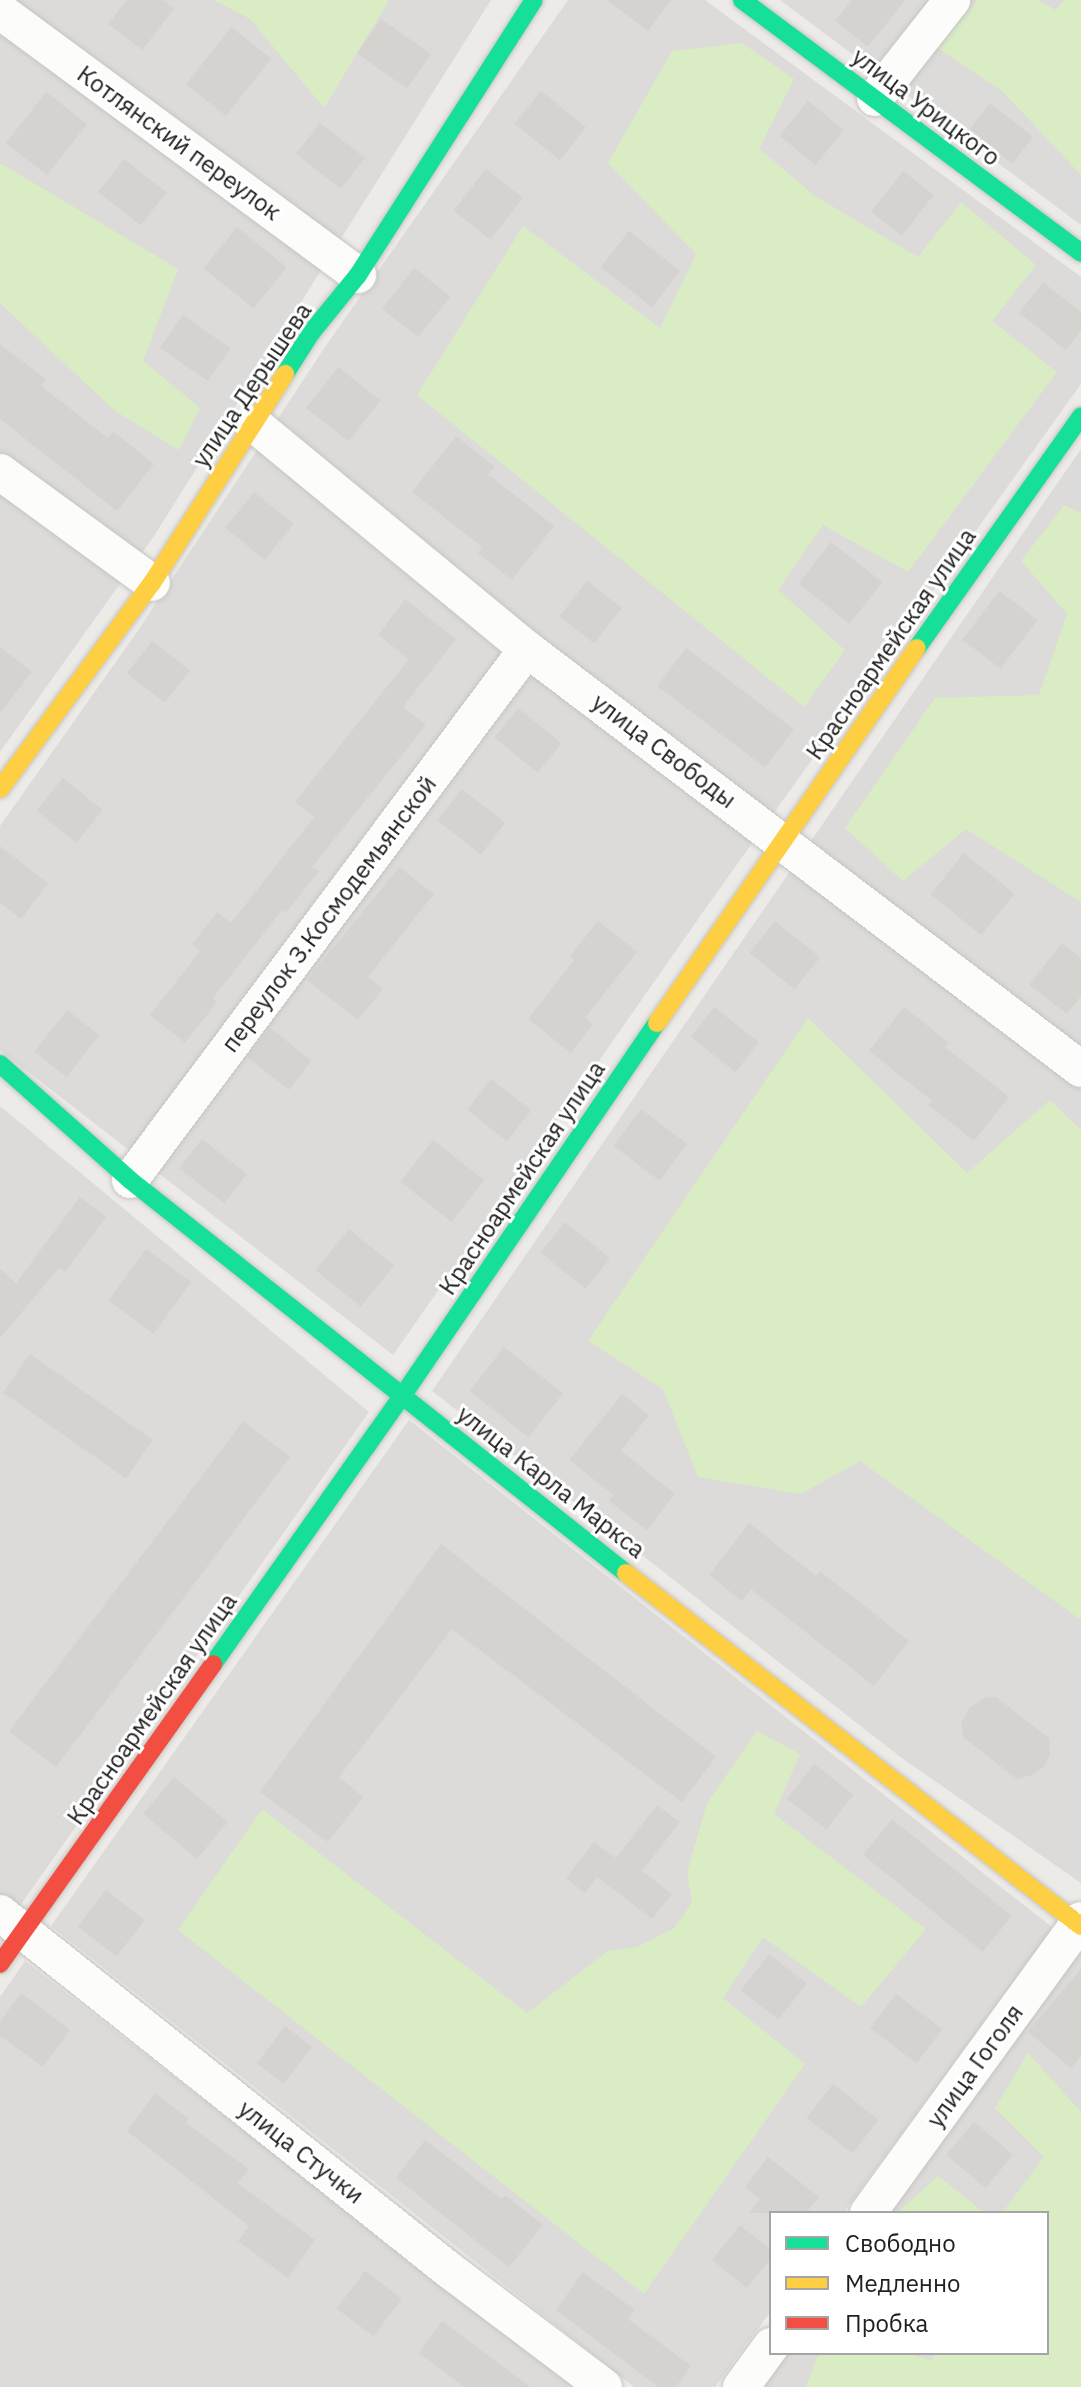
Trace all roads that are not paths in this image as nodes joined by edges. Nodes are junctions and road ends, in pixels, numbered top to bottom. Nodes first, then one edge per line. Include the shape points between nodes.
1 (534, 0) edge
2 (742, 0) edge
3 (952, 0) edge
4 (0, 11) edge
5 (875, 98) junction
6 (1081, 253) edge
7 (358, 275) junction
8 (1081, 416) edge
9 (254, 424) junction
10 (0, 472) edge
11 (152, 583) junction
12 (527, 649) junction
13 (0, 789) edge
14 (782, 840) junction
15 (0, 1064) edge
16 (1081, 1069) edge
17 (130, 1180) junction
18 (403, 1395) junction
19 (12, 1922) edge
20 (1080, 1923) edge
21 (0, 1964) edge
22 (869, 2211) edge
23 (769, 2349) edge
24 (604, 2387) edge
25 (741, 2387) edge

1 - 7 street, улица Дерышева
2 - 5 street, улица Урицкого
3 - 5 street
4 - 7 street, Котлянский переулок
5 - 6 street, улица Урицкого
7 - 9 street, улица Дерышева via 311,333
8 - 14 street, Красноармейская улица
9 - 11 street, улица Дерышева
9 - 12 street, улица Свободы
10 - 11 street
11 - 13 street, улица Дерышева
12 - 14 street, улица Свободы
12 - 17 street, переулок З.Космодемьянской
14 - 16 street, улица Свободы
14 - 18 street, Красноармейская улица
15 - 17 street, улица Карла Маркса
17 - 18 street, улица Карла Маркса
18 - 19 street, Красноармейская улица
18 - 20 street, улица Карла Маркса
19 - 21 street, Красноармейская улица
19 - 24 street, улица Стучки
20 - 22 street, улица Гоголя
23 - 25 street

